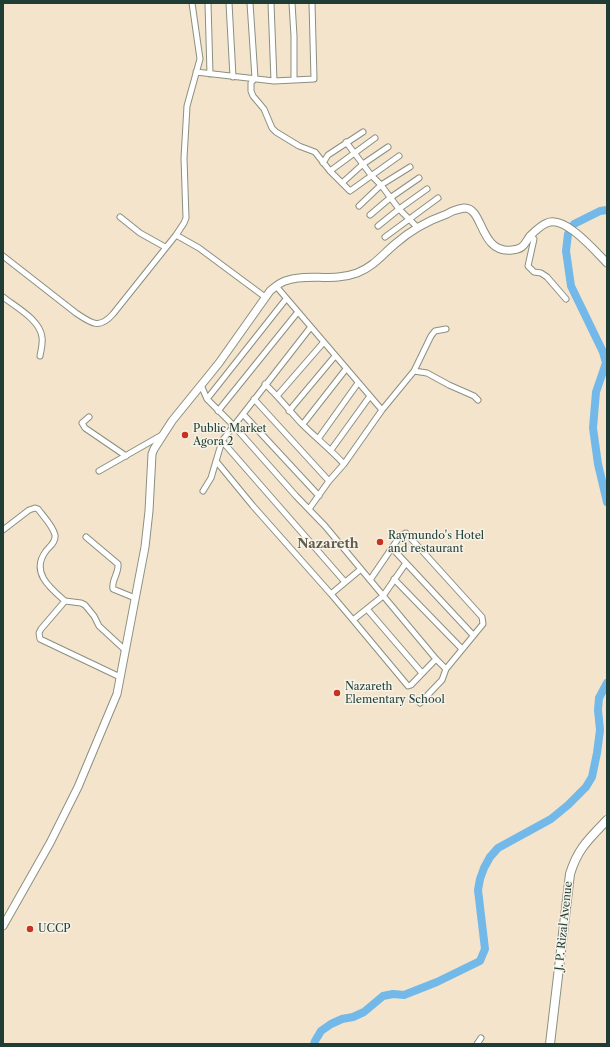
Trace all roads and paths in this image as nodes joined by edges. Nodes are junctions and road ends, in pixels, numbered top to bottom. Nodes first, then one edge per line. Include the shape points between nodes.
1 (192, 3) edge
2 (208, 3) edge
3 (229, 3) edge
4 (250, 3) edge
5 (271, 3) edge
6 (292, 3) edge
7 (312, 3) edge
8 (196, 72) junction
9 (210, 74) junction
10 (233, 77) junction
11 (254, 78) junction
12 (294, 80) junction
13 (274, 81) junction
14 (363, 132) dead end
15 (375, 138) dead end
16 (346, 142) junction
17 (388, 147) dead end
18 (354, 153) junction
19 (399, 156) dead end
20 (323, 163) junction
21 (363, 164) junction
22 (410, 168) dead end
23 (330, 171) junction
24 (371, 175) junction
25 (419, 178) dead end
26 (342, 182) junction
27 (381, 185) junction
28 (427, 189) dead end
29 (390, 198) junction
30 (438, 198) dead end
31 (359, 206) dead end
32 (399, 208) junction
33 (370, 214) dead end
34 (120, 218) dead end
35 (409, 220) junction
36 (378, 226) dead end
37 (417, 227) junction
38 (176, 235) junction
39 (530, 236) junction
40 (385, 237) dead end
41 (166, 247) junction
42 (3, 256) edge
43 (607, 263) edge
44 (276, 286) junction
45 (3, 297) edge
46 (265, 297) junction
47 (286, 299) junction
48 (566, 299) dead end
49 (297, 313) junction
50 (310, 328) junction
51 (446, 329) dead end
52 (323, 343) junction
53 (40, 356) dead end
54 (335, 356) junction
55 (346, 370) junction
56 (414, 372) junction
57 (358, 383) junction
58 (265, 384) junction
59 (201, 385) junction
60 (277, 396) junction
61 (370, 396) junction
62 (207, 399) junction
63 (254, 399) junction
64 (478, 400) dead end
65 (382, 410) junction
66 (218, 411) junction
67 (290, 411) junction
68 (243, 414) junction
69 (89, 417) dead end
70 (303, 424) junction
71 (234, 426) junction
72 (163, 435) junction
73 (318, 439) junction
74 (222, 440) junction
75 (331, 450) junction
76 (126, 456) junction
77 (216, 461) junction
78 (344, 464) junction
79 (99, 471) dead end
80 (329, 481) junction
81 (203, 491) dead end
82 (319, 496) junction
83 (309, 509) junction
84 (3, 530) edge
85 (86, 537) dead end
86 (392, 548) junction
87 (406, 564) junction
88 (361, 569) junction
89 (394, 579) junction
90 (370, 580) junction
91 (345, 582) junction
92 (331, 594) junction
93 (383, 596) junction
94 (135, 598) junction
95 (66, 601) junction
96 (367, 609) junction
97 (353, 620) junction
98 (473, 635) junction
99 (462, 649) junction
100 (125, 650) junction
101 (436, 659) junction
102 (446, 670) junction
103 (422, 673) junction
104 (120, 677) junction
105 (420, 703) dead end
106 (607, 820) edge
107 (3, 926) edge
108 (481, 1038) dead end
109 (477, 1044) edge
110 (550, 1044) edge

1 - 8 street via 200,59
2 - 9 street
3 - 10 street
4 - 11 street
5 - 13 street
6 - 12 street
7 - 12 street via 315,76 312,80
8 - 9 street
8 - 38 street via 187,106 184,158 186,218
9 - 10 street
10 - 11 street
11 - 13 street
11 - 20 street via 251,91 264,109 272,128 298,146 314,152
12 - 13 street
14 - 16 street
15 - 18 street
16 - 18 street
16 - 20 street via 328,155
17 - 21 street
18 - 21 street
18 - 23 street
19 - 24 street
20 - 23 street
21 - 24 street
21 - 26 street
22 - 27 street
23 - 26 street
24 - 26 street via 350,191
24 - 27 street
25 - 29 street
27 - 29 street
27 - 31 street
28 - 32 street
29 - 32 street
29 - 33 street
30 - 35 street
32 - 35 street
32 - 36 street
34 - 41 street via 140,233
35 - 37 street
35 - 40 street
37 - 39 main road via 465,208 474,212 485,236 497,248 520,248
37 - 44 main road via 394,244 377,262 356,274 345,277 290,279
38 - 41 street
38 - 46 street
39 - 43 main road via 548,222 560,222
39 - 48 street via 534,239 528,266 534,272 547,277
41 - 42 street via 107,321 99,323 88,321 76,313
44 - 46 main road
44 - 47 street
45 - 53 street via 39,328 42,336
46 - 59 main road
47 - 49 street
47 - 62 street
49 - 50 street
49 - 66 street
50 - 52 street
50 - 58 street
51 - 56 street via 435,331 431,336
52 - 54 street
52 - 60 street
54 - 55 street
54 - 67 street
55 - 57 street
55 - 70 street
56 - 64 street via 427,373 470,393
56 - 65 street
57 - 61 street
57 - 73 street
58 - 60 street
58 - 63 street
59 - 62 street
59 - 72 main road
60 - 67 street
61 - 65 street
61 - 75 street
62 - 66 street
63 - 68 street
63 - 80 street
65 - 78 street
66 - 71 street
67 - 70 street
68 - 71 street
68 - 82 street
69 - 76 street via 82,423 85,428
70 - 73 street
71 - 74 street
71 - 83 street
72 - 76 street
72 - 94 main road via 152,454 146,541
73 - 75 street
74 - 77 street
74 - 91 street
75 - 78 street
76 - 79 street
77 - 81 street via 211,478
77 - 92 street
78 - 80 street
80 - 82 street
82 - 83 street
83 - 88 street
84 - 95 street via 29,510 38,509 55,537 42,557 41,573 47,583
85 - 94 street via 118,564 113,589
86 - 87 street
86 - 90 street
86 - 98 street via 402,534 408,534 482,617 483,624
87 - 89 street
87 - 98 street
88 - 90 street
88 - 91 street
89 - 93 street
89 - 99 street
90 - 93 street
91 - 92 street
92 - 97 street
93 - 96 street
93 - 101 street
94 - 100 main road
95 - 100 street via 85,605 99,626
95 - 104 street via 41,629 40,639
96 - 97 street
96 - 103 street
97 - 103 street via 408,686
98 - 99 street
99 - 102 street
100 - 104 main road
101 - 102 street
101 - 103 street
102 - 105 street via 442,680
104 - 107 main road via 117,694 78,787 50,844
106 - 110 main road, J. P. Rizal Avenue via 578,852 570,874
108 - 109 street

